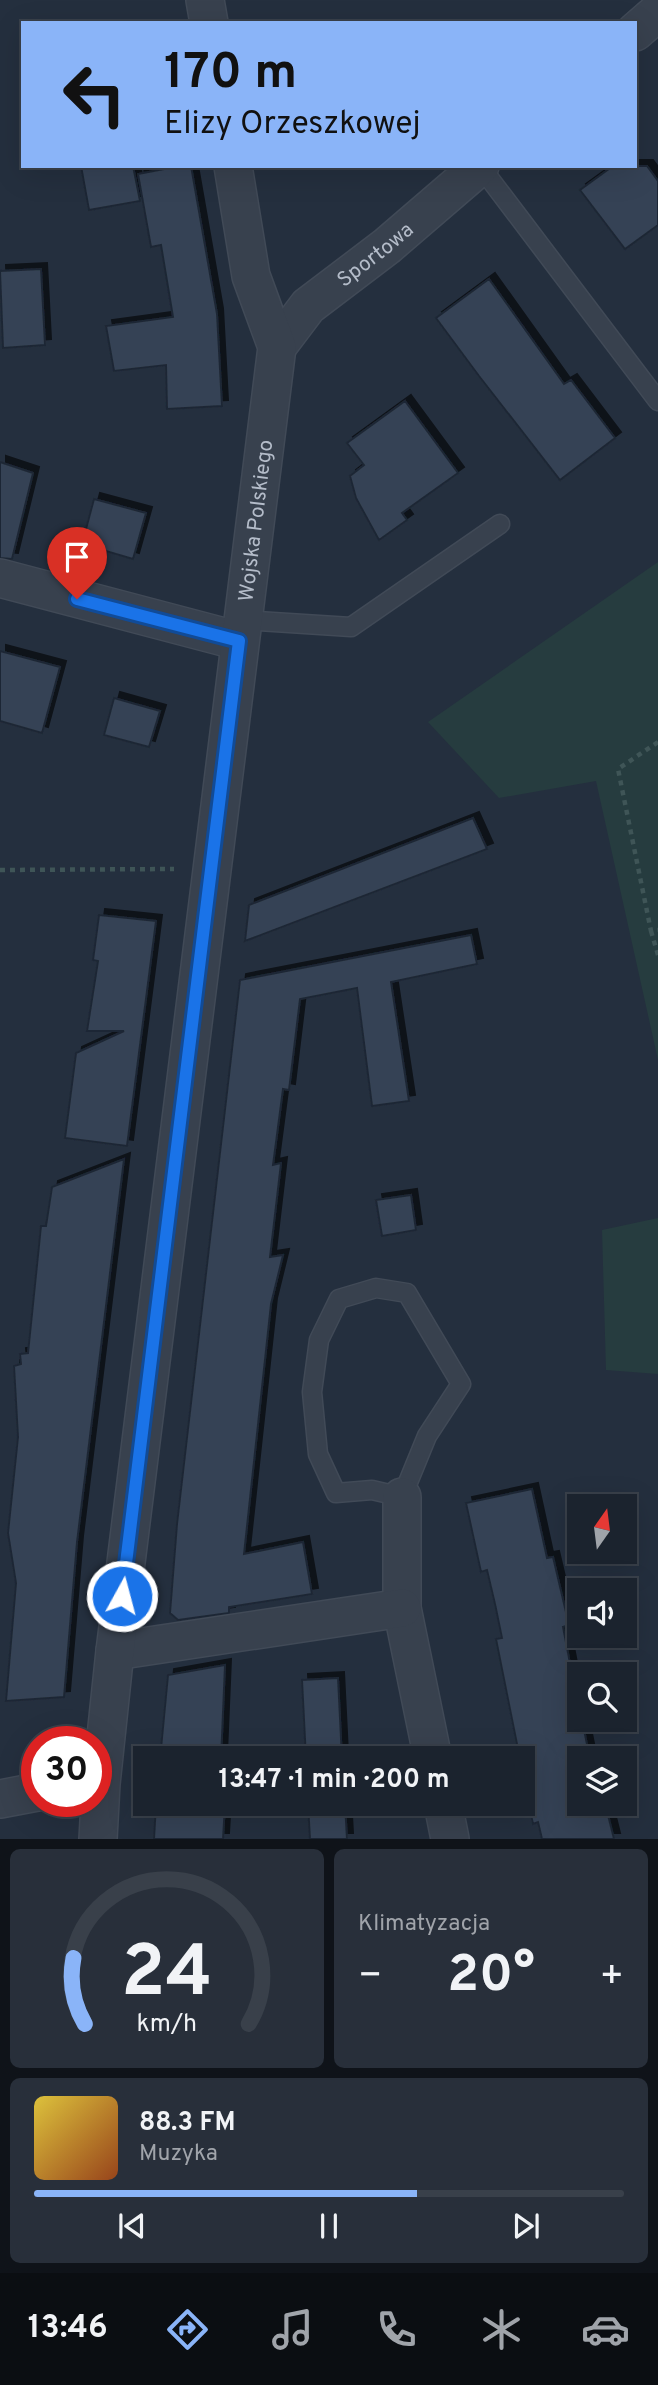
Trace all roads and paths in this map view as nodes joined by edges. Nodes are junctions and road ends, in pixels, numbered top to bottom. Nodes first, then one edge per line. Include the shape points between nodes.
1 (205, 0) edge
2 (658, 12) edge
3 (209, 21) edge
4 (637, 30) edge
5 (233, 168) edge
6 (478, 168) edge
7 (482, 168) edge
8 (277, 347) junction
9 (658, 401) edge
10 (500, 524) dead end
11 (0, 578) edge
12 (241, 631) junction
13 (658, 742) edge
14 (178, 869) dead end
15 (0, 870) edge
16 (658, 930) edge
17 (651, 931) junction
18 (658, 955) edge
19 (402, 1497) junction
20 (402, 1608) junction
21 (116, 1651) junction
22 (106, 1726) edge
23 (430, 1746) edge
24 (21, 1795) edge
25 (0, 1799) edge
26 (445, 1816) edge
27 (98, 1817) edge
28 (98, 1839) edge
29 (450, 1839) edge

1 - 3 street
2 - 4 street
5 - 8 street, Wojska Polskiego via 251,276
6 - 8 street, Sportowa via 308,306
7 - 9 lane
8 - 12 street, Wojska Polskiego
10 - 12 lane via 351,627
11 - 12 street
12 - 21 street, Wojska Polskiego
13 - 17 path via 618,769
14 - 15 path
16 - 17 path
17 - 18 path
19 - 19 lane via 428,1436 461,1384 407,1293 376,1288 339,1300 319,1340 312,1392 318,1454 335,1493 372,1490
19 - 20 street
20 - 21 street
20 - 23 street
21 - 22 street, Wojska Polskiego
24 - 25 street
26 - 29 street
27 - 28 street, Wojska Polskiego

